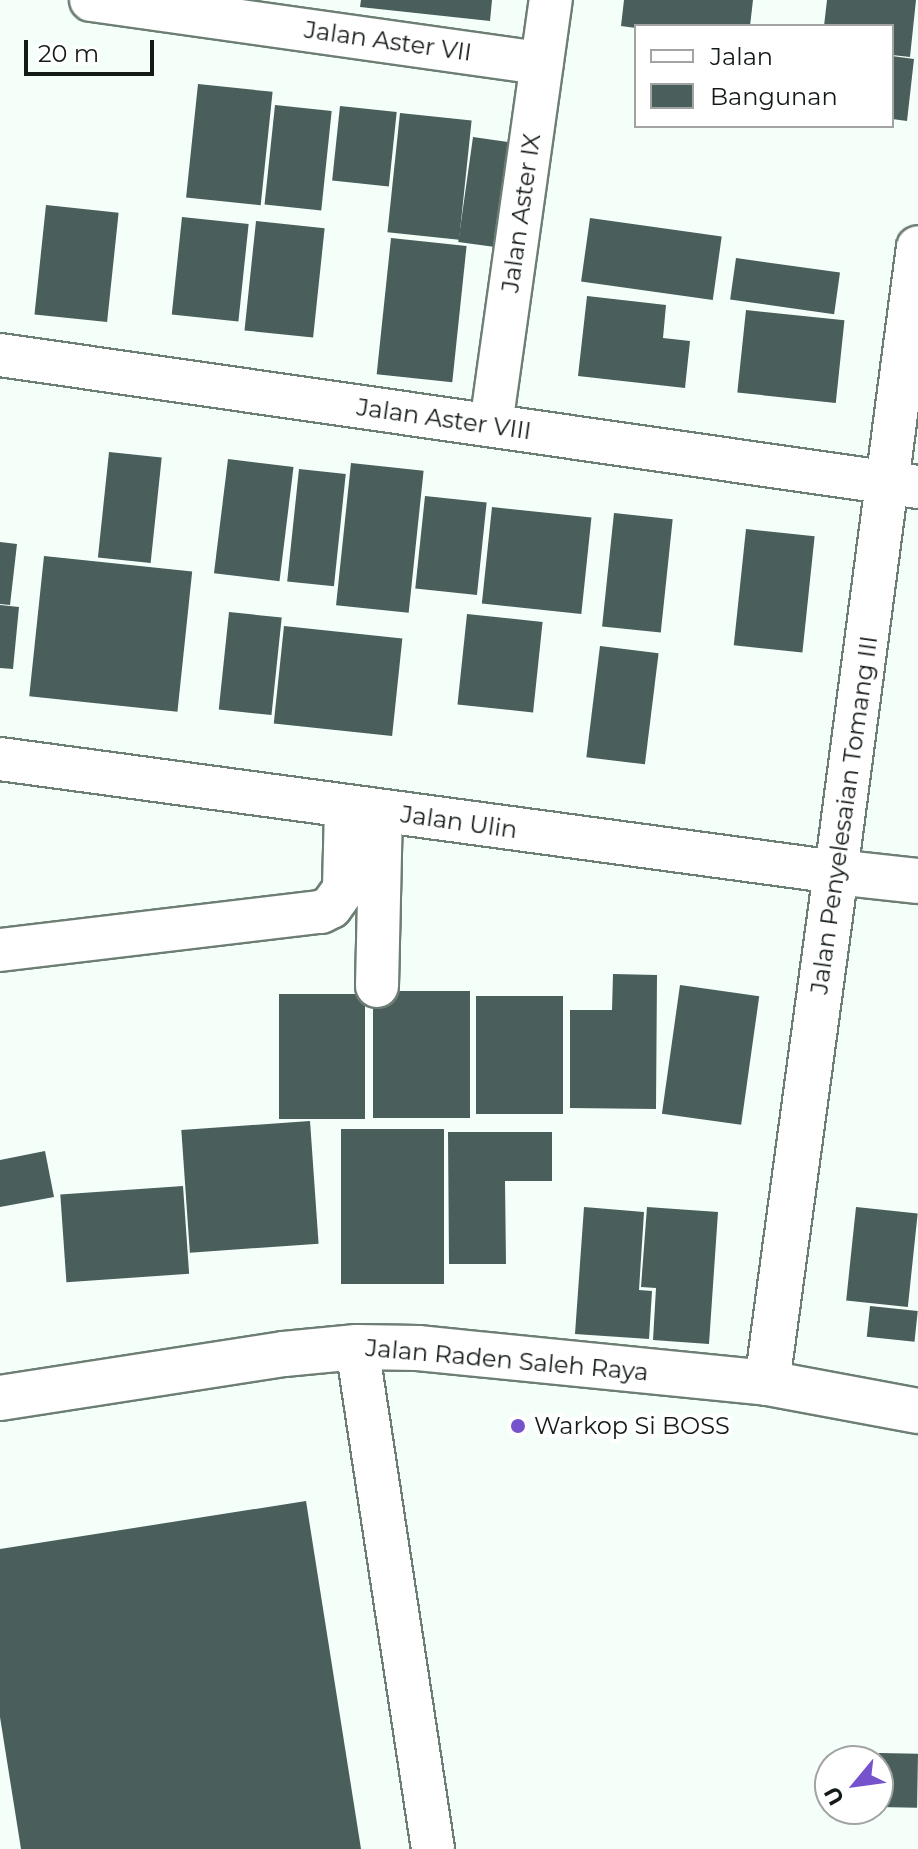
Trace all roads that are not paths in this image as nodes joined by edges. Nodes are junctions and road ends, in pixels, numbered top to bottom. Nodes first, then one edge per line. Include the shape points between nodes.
1 (91, 0) edge
2 (551, 0) edge
3 (542, 63) junction
4 (918, 247) edge
5 (0, 355) edge
6 (491, 425) junction
7 (903, 485) edge
8 (0, 759) edge
9 (364, 809) junction
10 (836, 872) junction
11 (918, 881) edge
12 (0, 950) edge
13 (377, 986) dead end
14 (357, 1347) junction
15 (767, 1383) junction
16 (0, 1398) edge
17 (918, 1411) edge
18 (433, 1849) edge

1 - 3 street, Jalan Aster VII
2 - 3 street, Jalan Aster IX
3 - 6 street, Jalan Aster IX
4 - 7 street, Jalan Penyelesaian Tomang III
5 - 6 street, Jalan Aster VIII
6 - 7 street, Jalan Aster VIII
7 - 10 street, Jalan Penyelesaian Tomang III
8 - 9 street, Jalan Ulin
9 - 10 street, Jalan Ulin
9 - 12 street via 344,889 321,912
9 - 13 street
10 - 11 main road, Jalan Ulin
10 - 15 main road, Jalan Penyelesaian Tomang III
14 - 15 main road, Jalan Raden Saleh Raya via 418,1348
14 - 16 main road, Jalan Raden Saleh Raya
14 - 18 street
15 - 17 main road, Jalan Raden Saleh Raya

